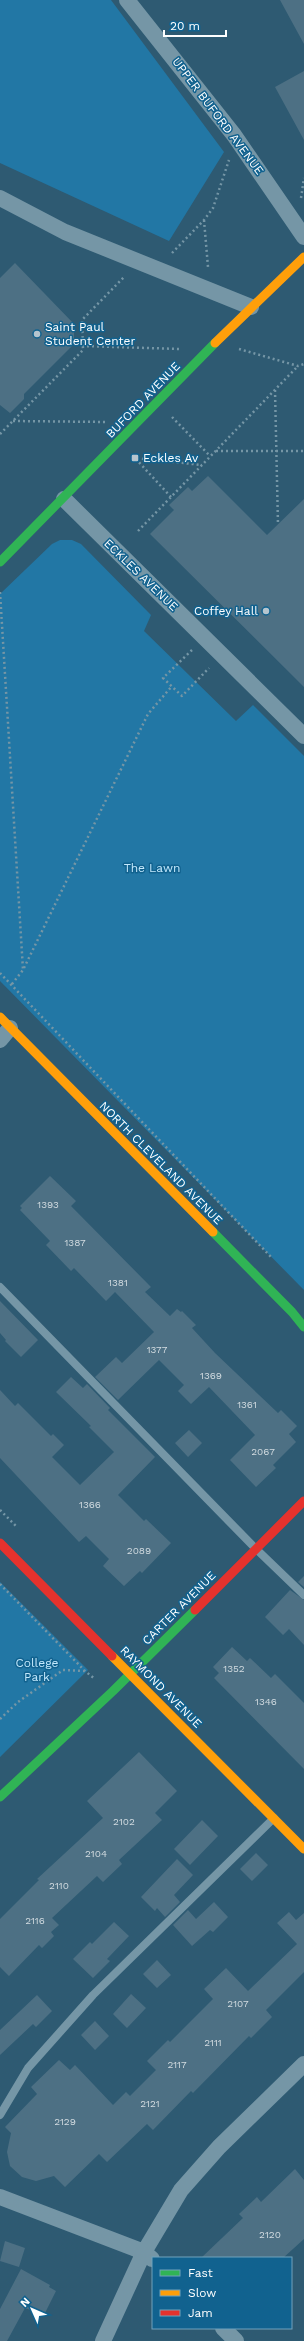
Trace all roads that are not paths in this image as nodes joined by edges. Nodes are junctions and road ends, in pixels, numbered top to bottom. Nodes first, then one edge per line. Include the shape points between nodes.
1 (127, 0) edge
2 (0, 198) edge
3 (304, 237) edge
4 (304, 257) edge
5 (251, 307) junction
6 (64, 499) junction
7 (0, 562) edge
8 (304, 736) edge
9 (3, 1028) edge
10 (0, 1288) edge
11 (304, 1327) edge
12 (304, 1501) edge
13 (0, 1543) edge
14 (256, 1549) junction
15 (304, 1595) edge
16 (131, 1673) junction
17 (0, 1797) edge
18 (274, 1818) junction
19 (304, 1849) edge
20 (304, 2064) edge
21 (0, 2115) edge
22 (0, 2197) edge
23 (149, 2256) edge
24 (224, 2329) edge
25 (103, 2341) edge
26 (236, 2341) edge

1 - 3 street, UPPER BUFORD AVENUE via 234,135
2 - 5 street via 65,232
4 - 5 street, BUFORD AVENUE
5 - 6 street, BUFORD AVENUE
6 - 7 street, BUFORD AVENUE
6 - 8 street, ECKLES AVENUE
9 - 11 street, NORTH CLEVELAND AVENUE via 292,1312
10 - 14 lane
12 - 14 street, CARTER AVENUE
13 - 16 street, RAYMOND AVENUE
14 - 15 lane
14 - 16 street, CARTER AVENUE
16 - 17 street, CARTER AVENUE
16 - 18 street, RAYMOND AVENUE
18 - 19 street, RAYMOND AVENUE
18 - 21 lane via 93,1995 28,2068
20 - 23 street via 219,2147 181,2190
22 - 23 street
23 - 25 street
24 - 26 street

